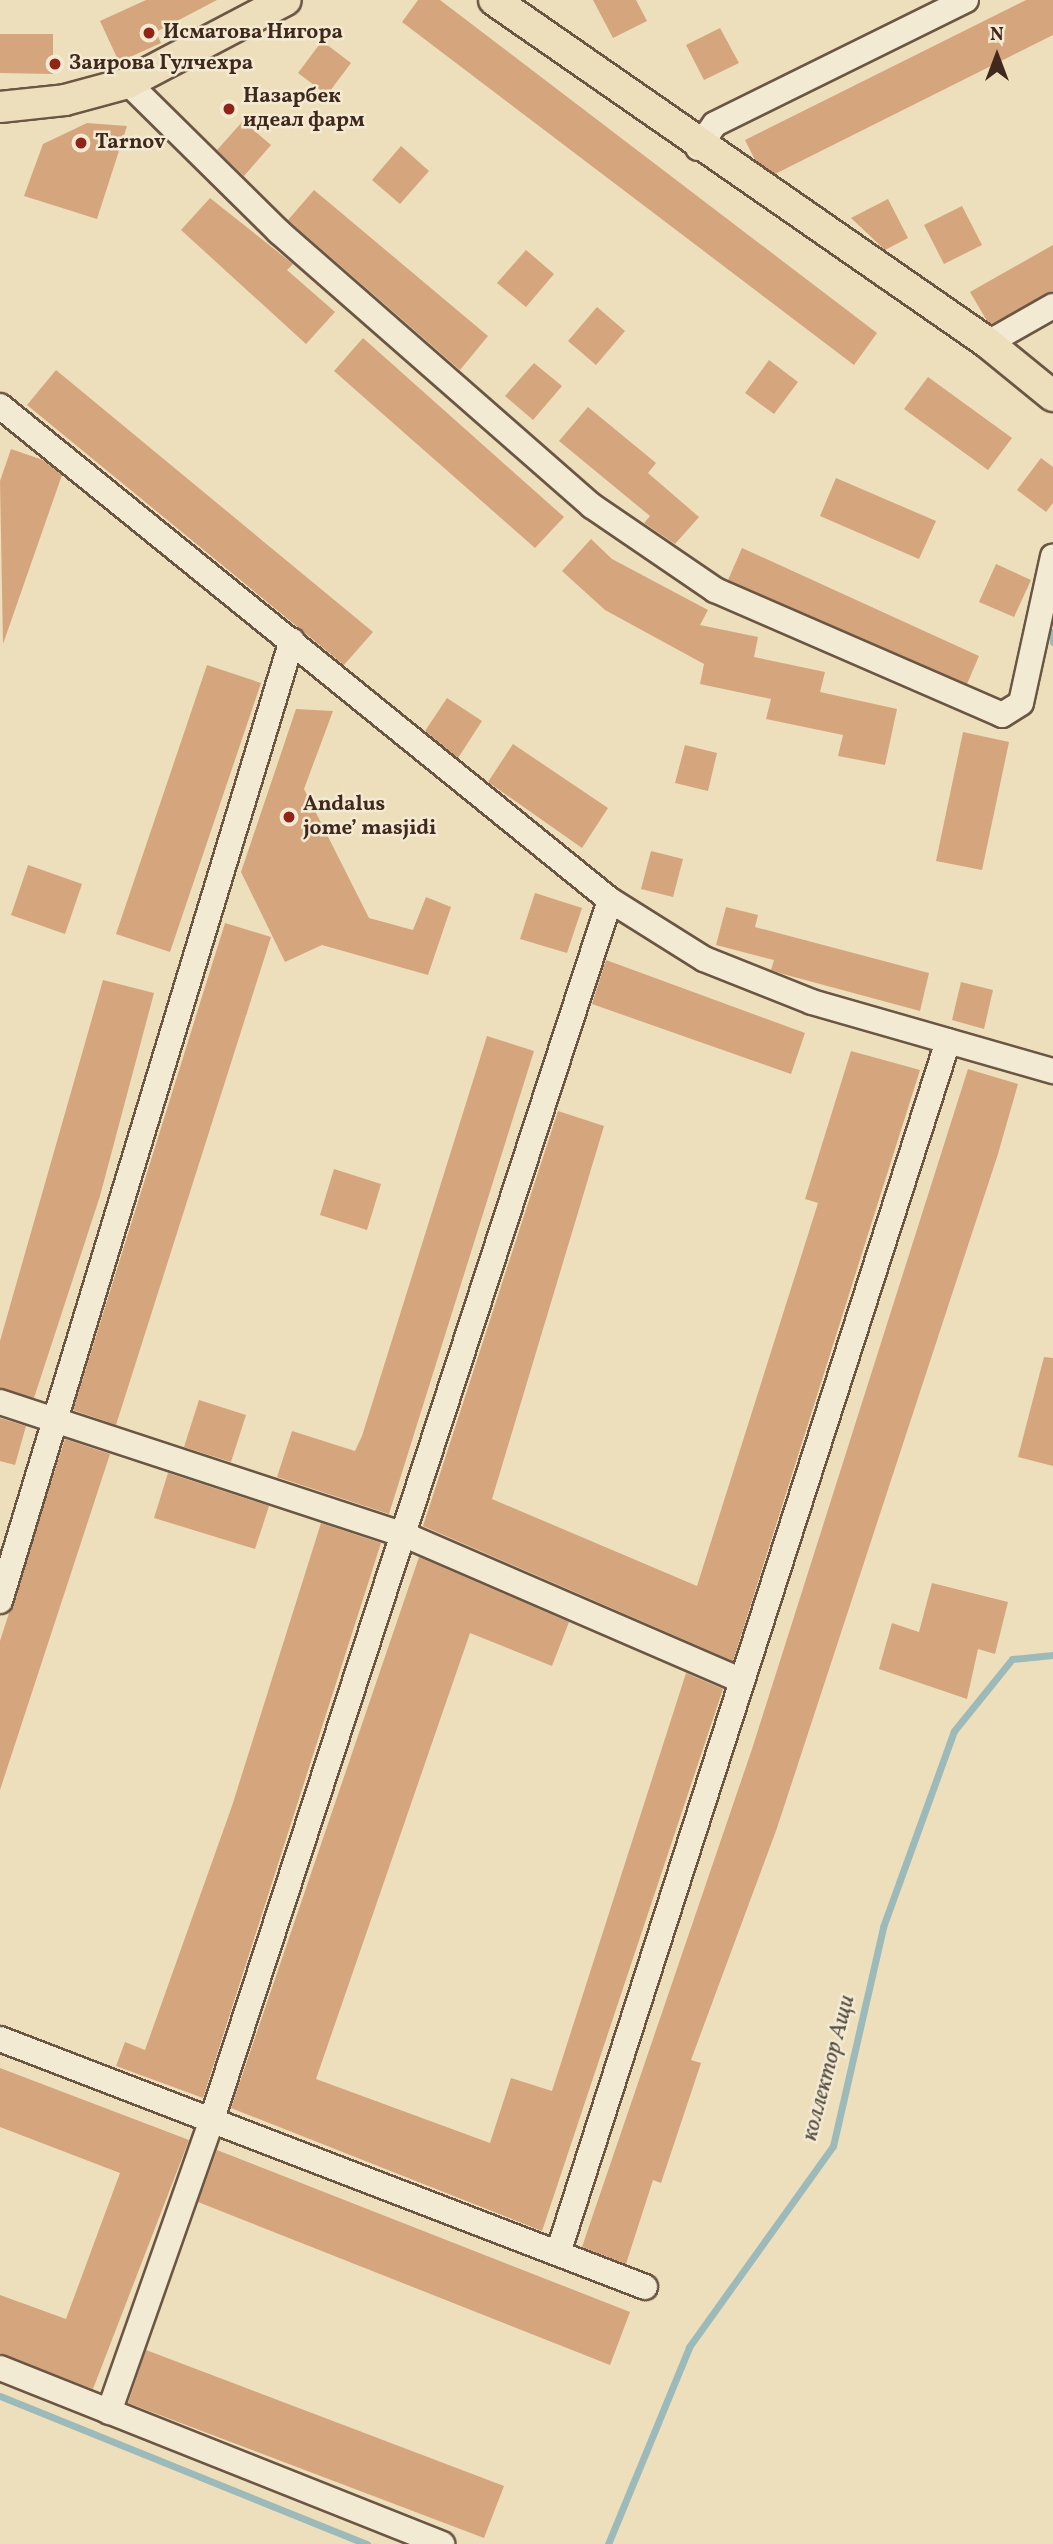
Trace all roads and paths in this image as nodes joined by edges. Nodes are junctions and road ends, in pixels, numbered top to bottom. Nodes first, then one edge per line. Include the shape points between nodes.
1 (286, 0) edge
2 (494, 0) edge
3 (967, 0) edge
4 (128, 83) junction
5 (1, 110) edge
6 (698, 148) junction
7 (1053, 306) edge
8 (988, 343) junction
9 (1053, 396) edge
10 (0, 406) edge
11 (1053, 556) edge
12 (292, 640) junction
13 (610, 900) junction
14 (948, 1041) junction
15 (1053, 1071) edge
16 (0, 1402) edge
17 (57, 1421) junction
18 (405, 1535) junction
19 (0, 1601) edge
20 (742, 1681) junction
21 (0, 2039) edge
22 (212, 2119) junction
23 (559, 2249) junction
24 (645, 2287) dead end
25 (0, 2368) edge
26 (109, 2412) junction
27 (442, 2544) edge

1 - 4 main road
2 - 6 main road
3 - 6 street via 715,124
4 - 5 main road
4 - 11 street via 279,232 592,506 715,590 1002,715 1021,703
6 - 8 main road
7 - 8 street
8 - 9 main road
10 - 12 street
12 - 13 street
12 - 17 street
13 - 14 street via 704,959 812,1002
13 - 18 street
14 - 15 street
14 - 20 street
16 - 17 street
17 - 18 street
17 - 19 street
18 - 20 street
18 - 22 street
20 - 23 street
21 - 22 street
22 - 23 street
22 - 26 street
23 - 24 street
25 - 26 street
26 - 27 street

